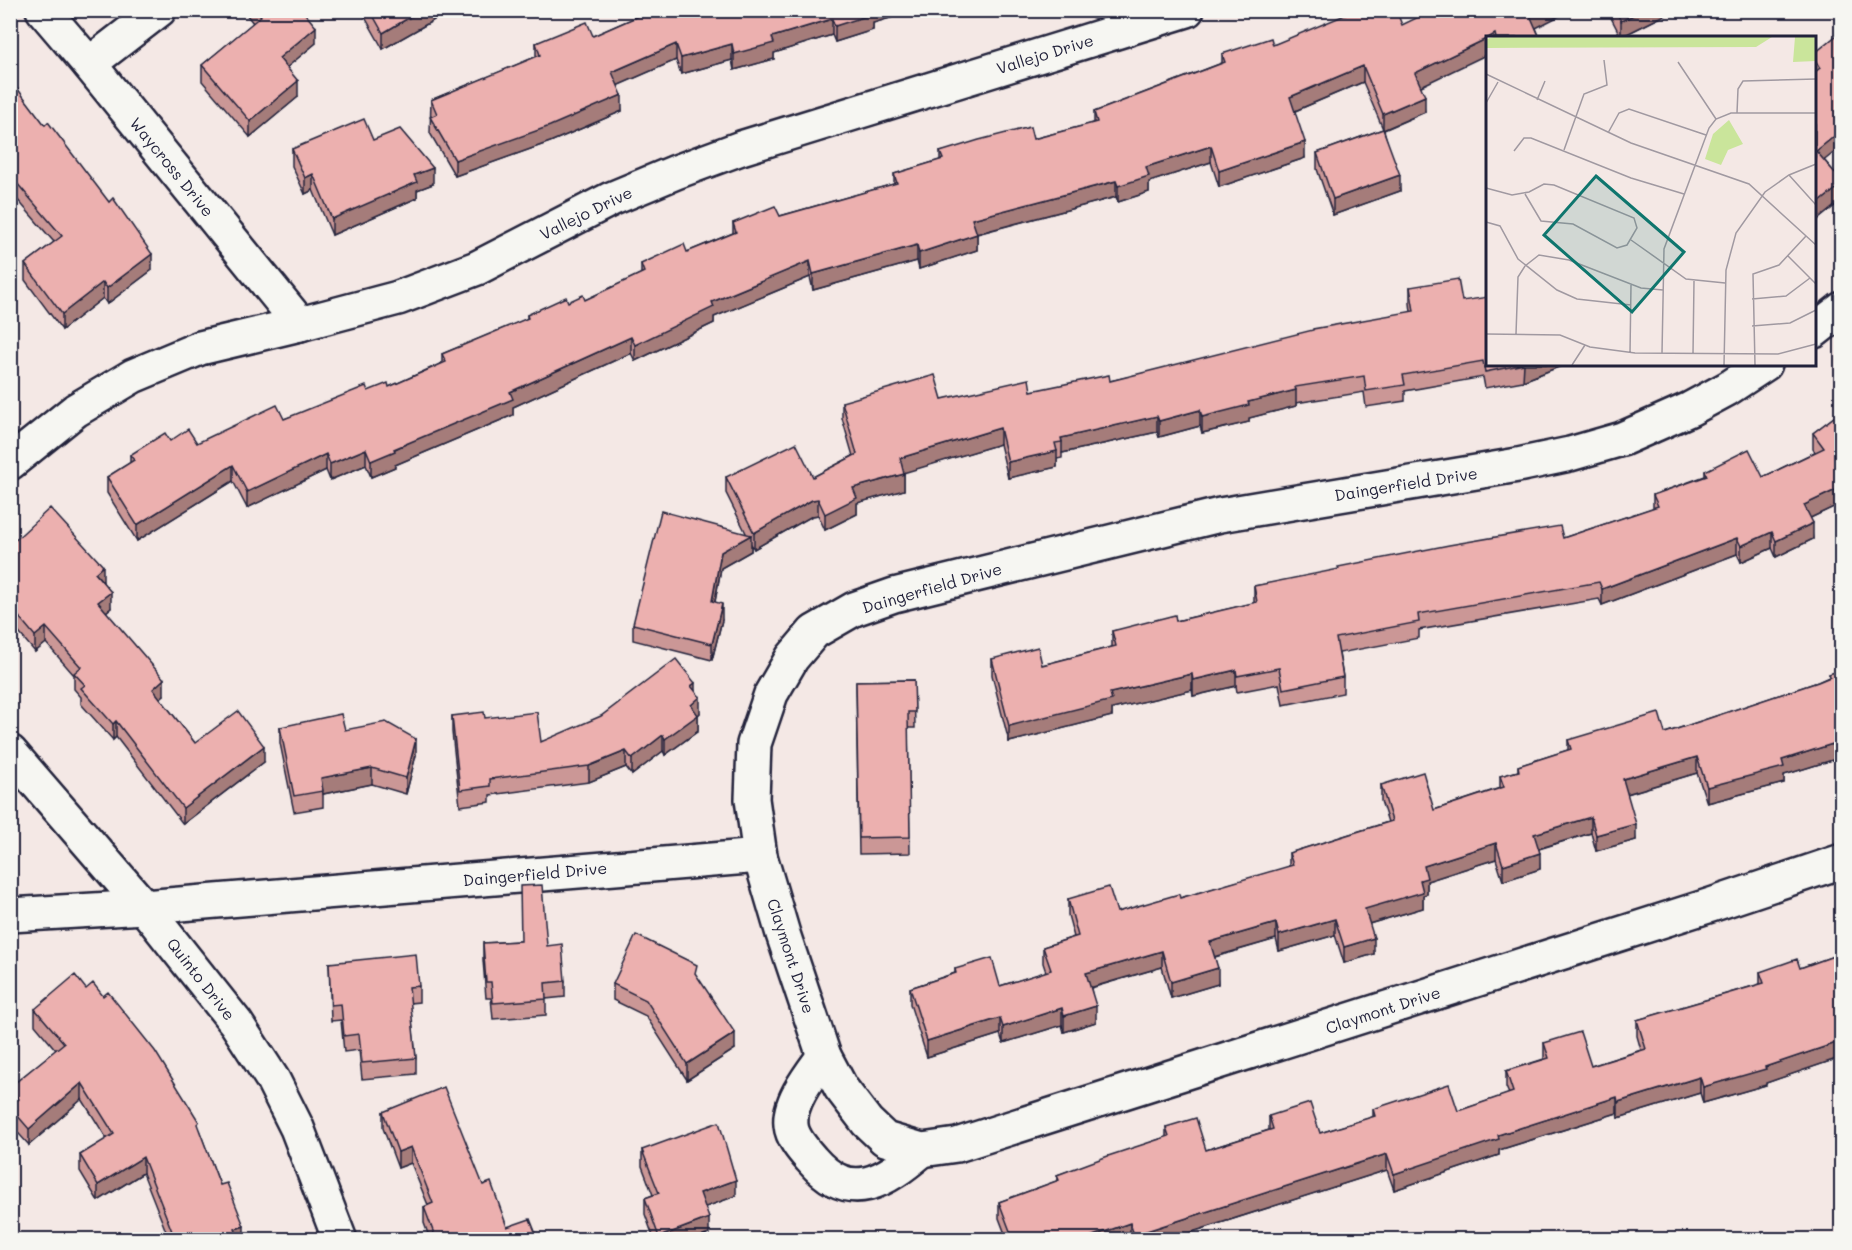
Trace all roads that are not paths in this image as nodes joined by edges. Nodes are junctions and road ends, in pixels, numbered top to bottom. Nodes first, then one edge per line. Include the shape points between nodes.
1 (43, 10) edge
2 (159, 10) edge
3 (1187, 10) edge
4 (89, 64) junction
5 (1842, 309) edge
6 (300, 324) junction
7 (1816, 330) edge
8 (1762, 366) edge
9 (16, 448) edge
10 (10, 752) edge
11 (760, 856) junction
12 (1842, 861) edge
13 (144, 907) junction
14 (10, 915) edge
15 (824, 1056) junction
16 (922, 1150) junction
17 (340, 1239) edge

1 - 4 street, Waycross Drive
2 - 4 street
3 - 6 street, Vallejo Drive via 741,148 611,199 477,268 398,298
4 - 6 street, Waycross Drive
5 - 7 street
6 - 9 street, Vallejo Drive via 200,348 133,376
8 - 11 street, Daingerfield Drive via 1689,409 1622,439 1570,454 1220,515 894,595 854,609 814,632 792,658 771,693 754,744 752,799
10 - 13 street, Quinto Drive
11 - 13 street, Daingerfield Drive
11 - 15 street, Claymont Drive
12 - 16 street, Claymont Drive via 957,1145
13 - 14 street, Daingerfield Drive
13 - 17 street, Quinto Drive via 236,1023 273,1080 297,1128
15 - 16 street, Claymont Drive via 841,1088 867,1122 885,1139
15 - 16 street via 800,1090 790,1126 801,1148 820,1170 845,1184 871,1184 896,1172

